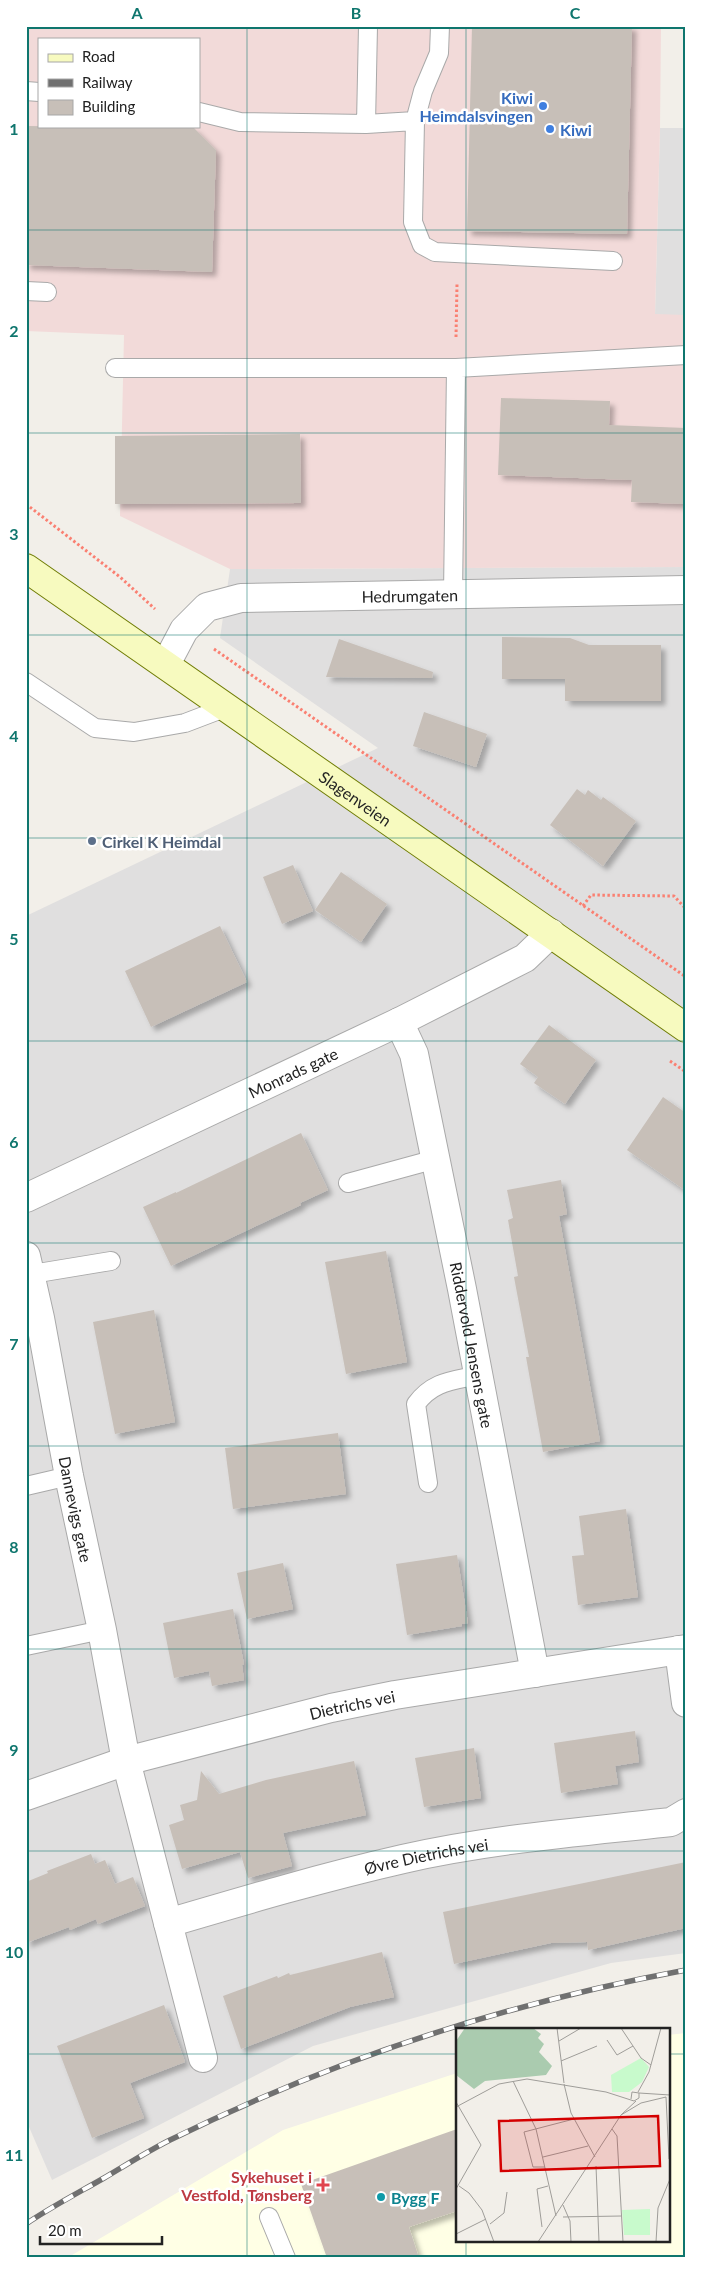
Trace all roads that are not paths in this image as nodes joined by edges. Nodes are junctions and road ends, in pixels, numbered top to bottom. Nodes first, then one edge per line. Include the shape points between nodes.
1 (368, 26) edge
2 (440, 26) edge
3 (200, 112) edge
4 (415, 121) junction
5 (366, 124) junction
6 (613, 261) dead end
7 (26, 291) edge
8 (47, 292) dead end
9 (686, 355) edge
10 (115, 368) dead end
11 (456, 368) junction
12 (26, 568) edge
13 (686, 590) edge
14 (453, 594) junction
15 (166, 664) junction
16 (26, 682) edge
17 (227, 707) junction
18 (550, 933) junction
19 (399, 1022) junction
20 (686, 1028) edge
21 (436, 1159) junction
22 (348, 1183) dead end
23 (26, 1198) edge
24 (110, 1261) dead end
25 (29, 1265) edge
26 (33, 1320) edge
27 (478, 1375) junction
28 (69, 1476) junction
29 (428, 1482) dead end
30 (26, 1486) edge
31 (102, 1630) junction
32 (26, 1646) edge
33 (683, 1650) edge
34 (535, 1673) junction
35 (686, 1703) edge
36 (126, 1761) junction
37 (26, 1796) edge
38 (686, 1813) edge
39 (168, 1923) junction
40 (203, 2058) dead end
41 (269, 2217) dead end
42 (286, 2258) edge

1 - 5 lane
2 - 4 lane via 439,53 422,92
3 - 5 lane via 240,122
4 - 5 lane
4 - 6 lane via 413,222 422,245 435,252
7 - 8 lane
9 - 11 lane
10 - 11 lane
11 - 14 lane
12 - 15 main road, Slagenveien
13 - 14 street, Hedrumgaten
14 - 15 street, Hedrumgaten via 241,598 207,607 184,630
15 - 17 main road, Slagenveien
16 - 17 lane via 95,728 134,732 184,723
17 - 18 main road, Slagenveien
18 - 19 street, Monrads gate via 525,958
18 - 20 main road, Slagenveien
19 - 21 street, Riddervold Jensens gate via 414,1054
19 - 23 street, Monrads gate
21 - 22 lane
21 - 27 street, Riddervold Jensens gate
24 - 25 lane
25 - 26 street, Dannevigs gate
26 - 28 street, Dannevigs gate
27 - 29 lane via 436,1384 416,1404
27 - 34 street, Riddervold Jensens gate
28 - 30 lane
28 - 31 street, Dannevigs gate
31 - 32 lane
31 - 36 street, Dannevigs gate
33 - 34 street, Dietrichs vei
33 - 35 street
34 - 36 street, Dietrichs vei via 331,1708
36 - 37 street, Dietrichs vei
36 - 39 street
38 - 39 street, Øvre Dietrichs vei via 671,1822 504,1840 404,1859
39 - 40 street
41 - 42 lane

